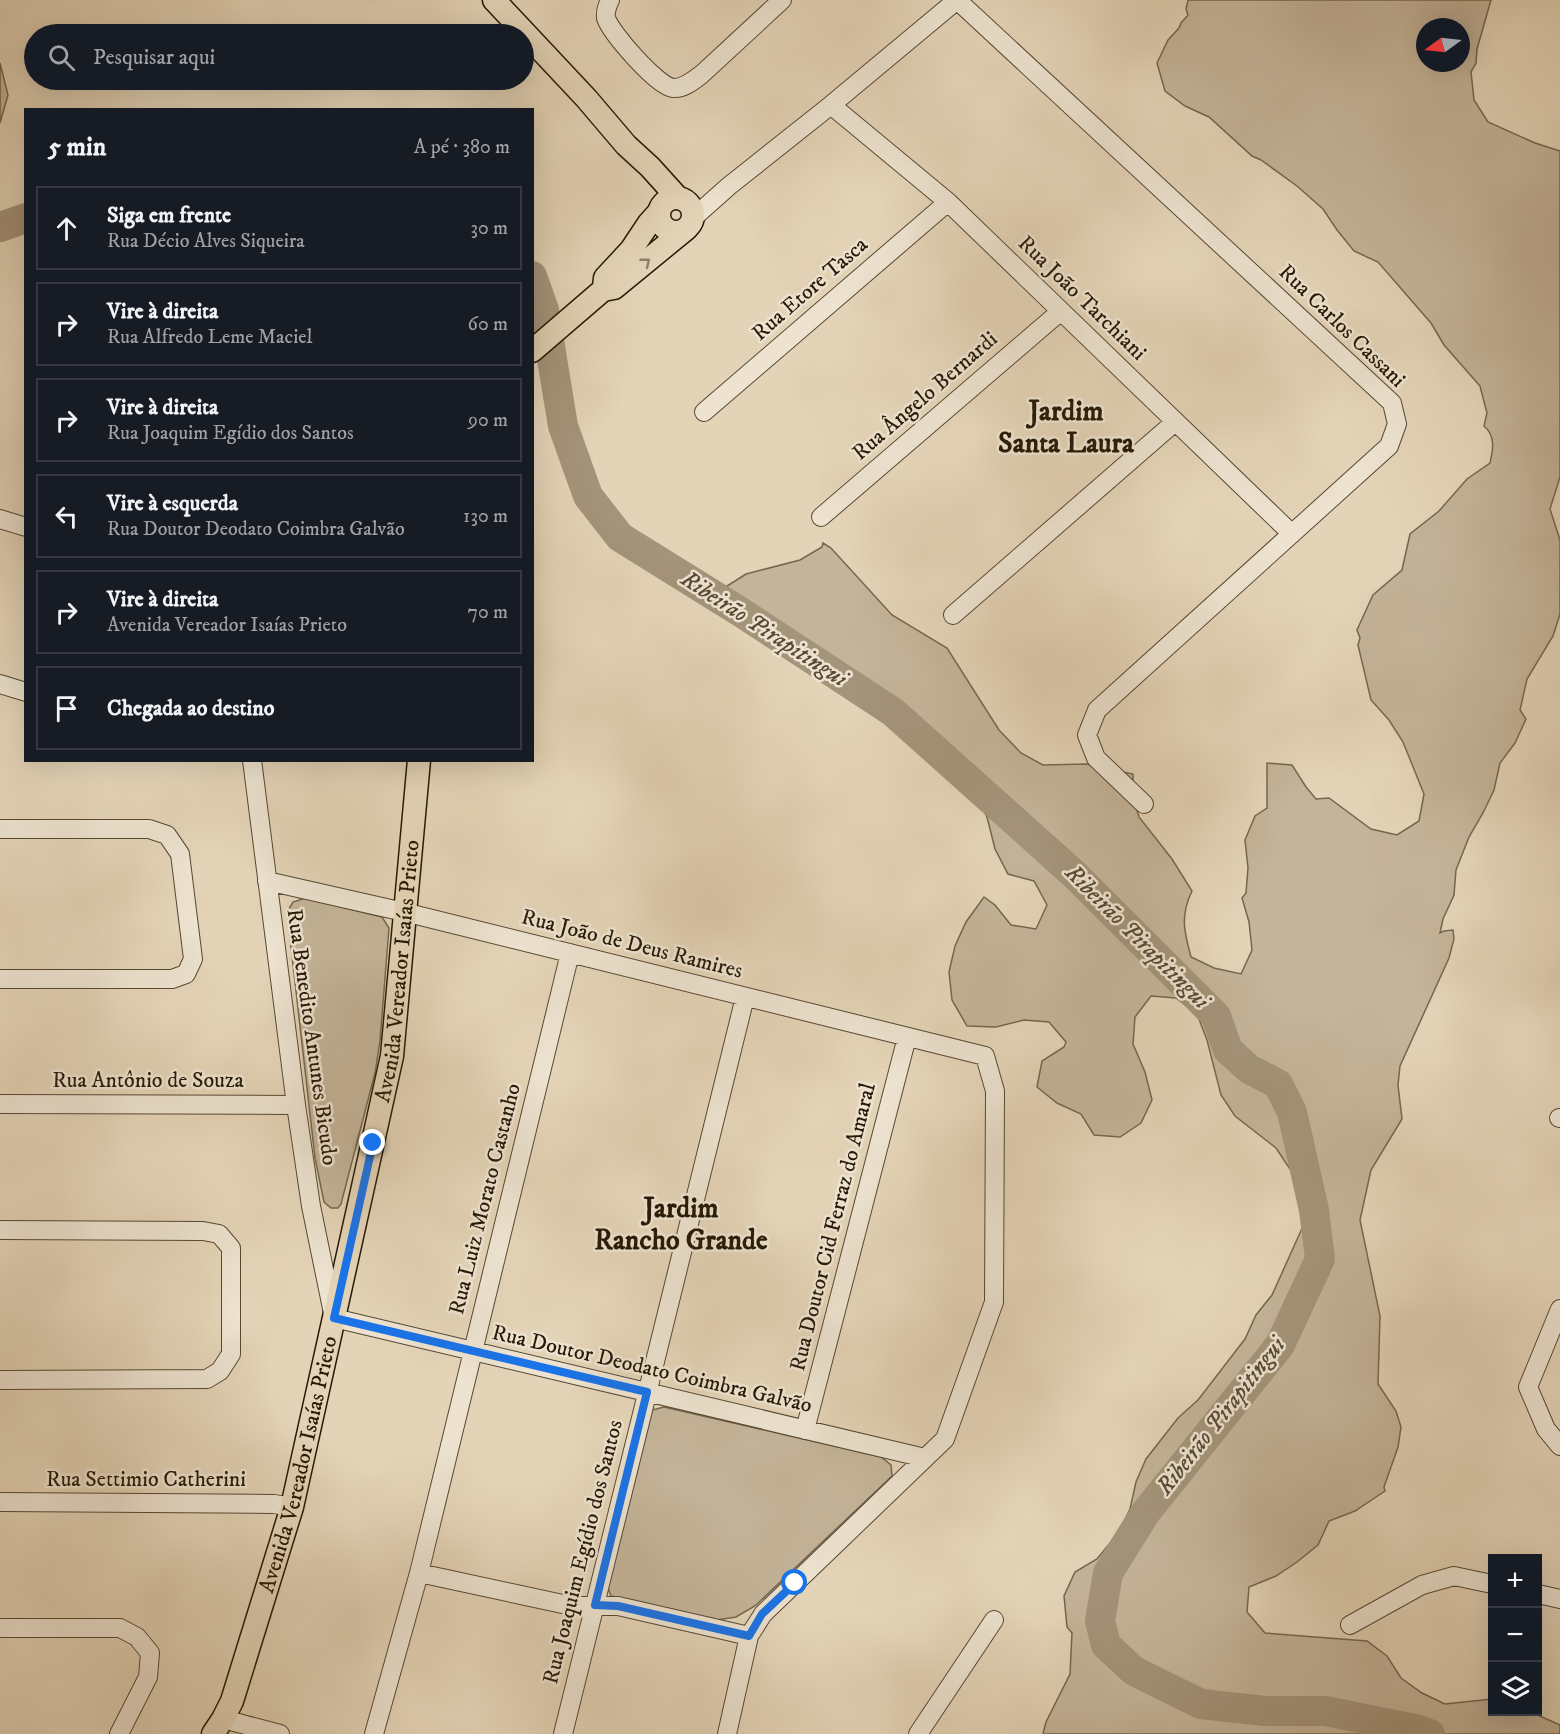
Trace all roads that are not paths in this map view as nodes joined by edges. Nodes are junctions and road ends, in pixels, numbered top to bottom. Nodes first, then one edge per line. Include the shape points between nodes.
1 (494, 0) edge
2 (782, 0) edge
3 (957, 0) edge
4 (608, 7) edge
5 (517, 24) edge
6 (534, 42) edge
7 (831, 105) junction
8 (948, 202) junction
9 (677, 211) junction
10 (598, 294) junction
11 (1060, 311) junction
12 (534, 349) edge
13 (704, 412) dead end
14 (1175, 422) junction
15 (821, 517) dead end
16 (0, 519) edge
17 (24, 526) edge
18 (1292, 534) junction
19 (953, 615) dead end
20 (0, 684) edge
21 (24, 691) edge
22 (252, 762) edge
23 (419, 762) edge
24 (1144, 804) dead end
25 (0, 829) edge
26 (267, 881) junction
27 (404, 912) junction
28 (570, 953) junction
29 (0, 978) edge
30 (744, 997) junction
31 (906, 1037) junction
32 (0, 1104) edge
33 (296, 1105) junction
34 (0, 1230) edge
35 (1560, 1309) edge
36 (334, 1318) junction
37 (473, 1351) junction
38 (0, 1380) edge
39 (647, 1392) junction
40 (805, 1430) junction
41 (1560, 1446) edge
42 (925, 1458) junction
43 (0, 1502) edge
44 (292, 1507) junction
45 (419, 1573) junction
46 (1488, 1583) edge
47 (1542, 1595) edge
48 (1560, 1599) edge
49 (595, 1605) junction
50 (994, 1620) dead end
51 (1350, 1626) dead end
52 (0, 1628) edge
53 (749, 1636) junction
54 (218, 1727) edge
55 (119, 1734) edge
56 (280, 1734) edge
57 (374, 1734) edge
58 (563, 1734) edge
59 (727, 1734) edge
60 (918, 1734) edge

1 - 5 main road
2 - 4 street via 702,74 677,88 668,87 651,74 618,38 610,25
3 - 7 street
3 - 18 street, Rua Carlos Cassani via 1392,403 1397,424 1389,446
6 - 9 main road via 650,167
7 - 8 street, Rua João Tarchiani
7 - 9 street via 729,186
8 - 11 street, Rua João Tarchiani
8 - 13 street, Rua Etore Tasca
10 -> 9 main road via 614,288
9 - 10 main road via 649,223 605,278
10 - 12 main road
11 - 14 street, Rua João Tarchiani
11 - 15 street, Rua Ângelo Bernardi
14 - 18 street, Rua João Tarchiani
14 - 19 street
16 - 17 street
18 - 24 street, Rua Carlos Cassani via 1097,710 1087,735 1096,758
20 - 21 street
22 - 26 street, Rua Benedito Antunes Bicudo
23 - 27 main road, Avenida Vereador Isaías Prieto
25 - 29 street via 149,829 167,835 180,854 193,959 186,974 172,979
26 - 27 street, Rua João de Deus Ramires
26 - 33 street, Rua Benedito Antunes Bicudo
27 - 28 street, Rua João de Deus Ramires
27 - 36 main road, Avenida Vereador Isaías Prieto via 392,1056
28 - 30 street, Rua João de Deus Ramires
28 - 37 street, Rua Luiz Morato Castanho
30 - 31 street, Rua João de Deus Ramires
30 - 39 street, Rua Joaquim Egídio dos Santos
31 - 40 street, Rua Doutor Cid Ferraz do Amaral
31 - 42 street, Rua João de Deus Ramires via 985,1056 995,1091 994,1302 945,1439
32 - 33 street, Rua Antônio de Souza
33 - 36 street, Rua Benedito Antunes Bicudo
34 - 38 street via 203,1231 219,1233 231,1248 231,1354 220,1371 207,1379
35 - 41 street via 1528,1387 1546,1429
36 - 37 street, Rua Doutor Deodato Coimbra Galvão
36 - 44 main road, Avenida Vereador Isaías Prieto
37 - 39 street, Rua Doutor Deodato Coimbra Galvão
37 - 45 street, Rua Luiz Morato Castanho
39 - 40 street, Rua Doutor Deodato Coimbra Galvão
39 - 49 street, Rua Joaquim Egídio dos Santos
40 - 42 street, Rua Doutor Deodato Coimbra Galvão
42 - 53 street via 762,1614
43 - 44 street, Rua Settimio Catherini
44 - 54 main road, Avenida Vereador Isaías Prieto via 232,1701
45 - 49 street via 572,1606
45 - 57 street, Rua Luiz Morato Castanho
46 - 51 street via 1454,1576 1422,1585
47 - 48 street
49 - 53 street via 618,1606
49 - 58 street, Rua Joaquim Egídio dos Santos
50 - 60 street
52 - 55 street via 120,1628 137,1637 150,1653 148,1677
53 - 59 street
54 - 56 street

